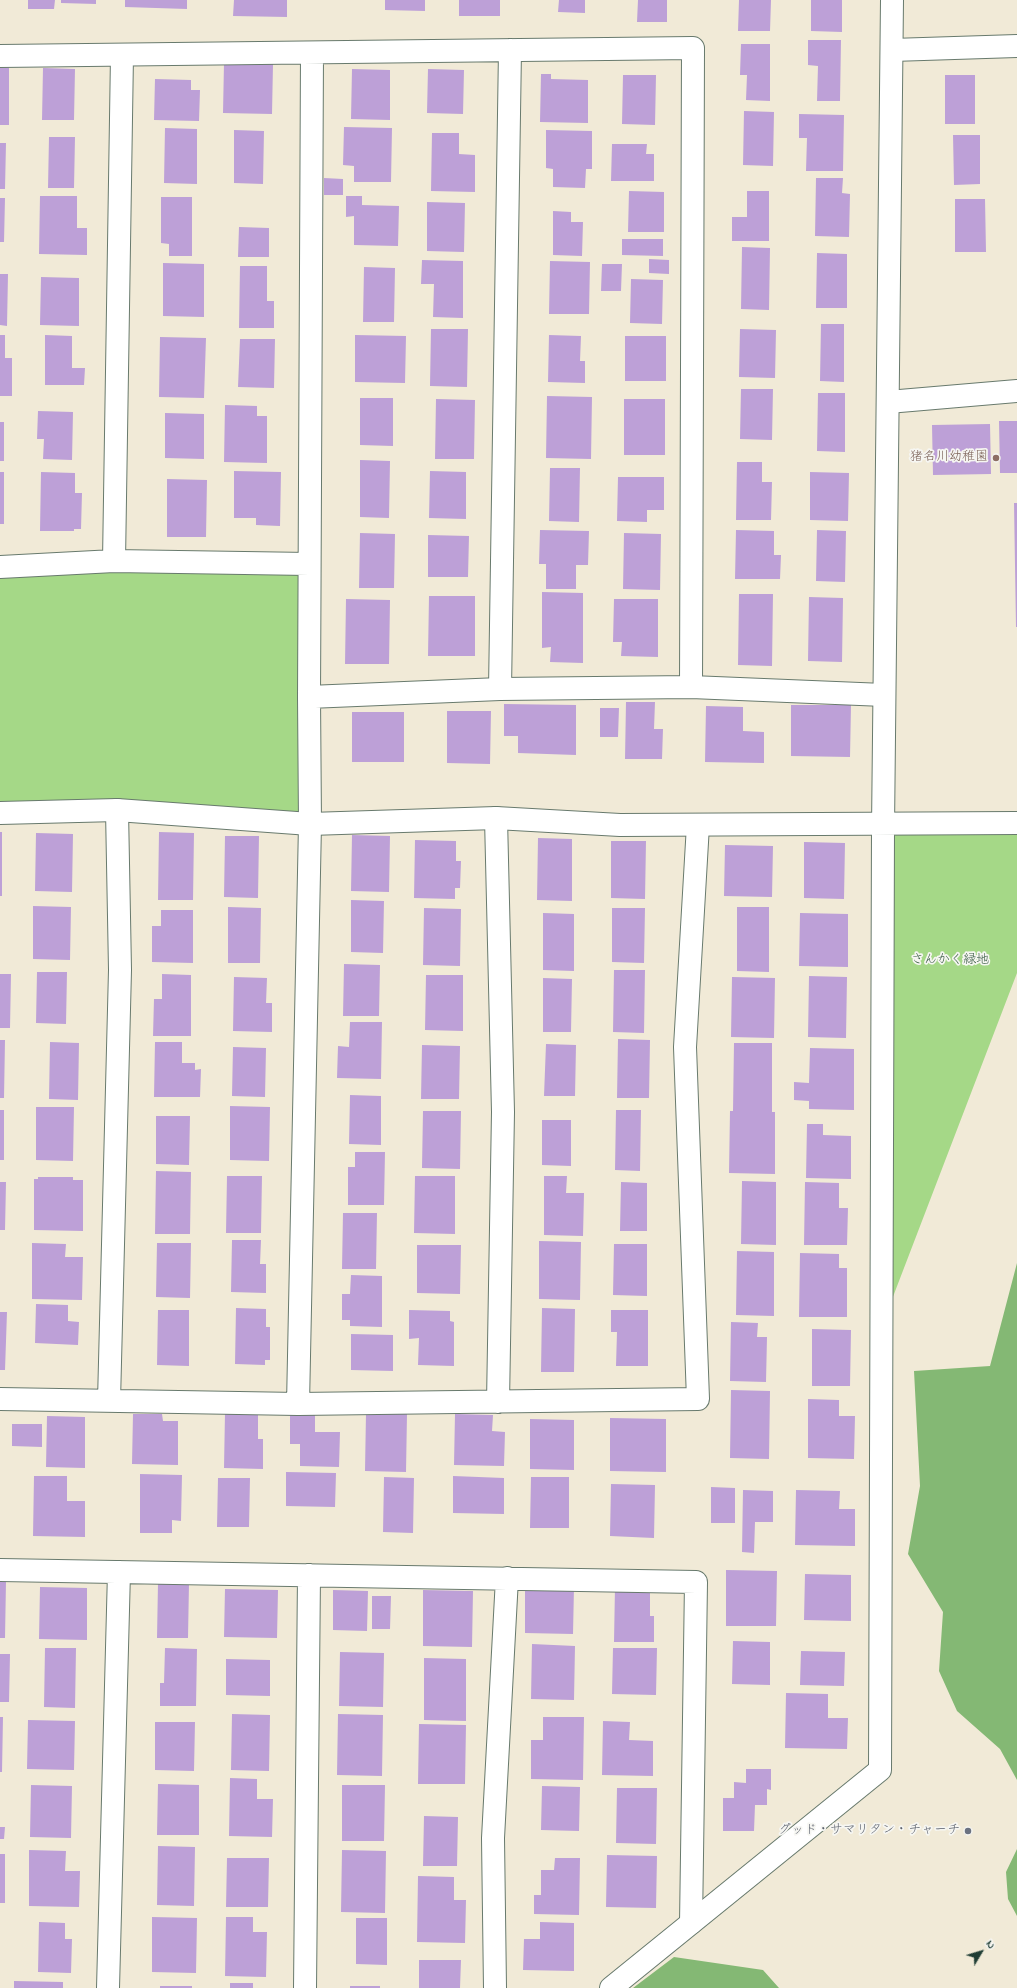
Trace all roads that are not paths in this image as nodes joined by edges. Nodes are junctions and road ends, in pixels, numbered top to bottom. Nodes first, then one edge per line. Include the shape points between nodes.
1 (892, 0) edge
2 (1017, 46) edge
3 (510, 50) junction
4 (892, 50) junction
5 (312, 52) junction
6 (122, 55) junction
7 (0, 56) edge
8 (1017, 391) edge
9 (888, 402) junction
10 (114, 561) junction
11 (309, 564) junction
12 (0, 567) edge
13 (691, 687) junction
14 (500, 689) junction
15 (884, 695) junction
16 (309, 697) junction
17 (117, 810) junction
18 (0, 813) edge
19 (496, 818) junction
20 (310, 824) junction
21 (883, 824) junction
22 (1017, 824) edge
23 (698, 825) junction
24 (0, 1399) edge
25 (109, 1401) junction
26 (498, 1402) junction
27 (298, 1404) junction
28 (0, 1570) edge
29 (119, 1572) junction
30 (309, 1575) junction
31 (507, 1578) junction
32 (691, 1923) junction
33 (108, 1988) edge
34 (305, 1988) edge
35 (494, 1988) edge
36 (611, 1988) edge

1 - 4 street
2 - 4 street
3 - 5 street
3 - 13 street via 692,48
3 - 14 street
4 - 9 street
5 - 6 street
5 - 11 street
6 - 7 street
6 - 10 street
8 - 9 street
9 - 15 street
10 - 11 street
10 - 12 street
11 - 16 street
13 - 14 street
13 - 15 street
14 - 16 street
15 - 21 street
16 - 20 street
17 - 18 street
17 - 20 street
17 - 25 street via 120,970
19 - 20 street
19 - 23 street via 620,826
19 - 26 street via 503,1112
20 - 27 street
21 - 22 street
21 - 23 street
21 - 32 street via 880,1770
23 - 26 street via 685,1047 698,1399
24 - 25 street
25 - 27 street
26 - 27 street
28 - 29 street
29 - 30 street
29 - 33 street
30 - 31 street
30 - 34 street
31 - 32 street via 696,1582
31 - 35 street via 493,1838
32 - 36 street

